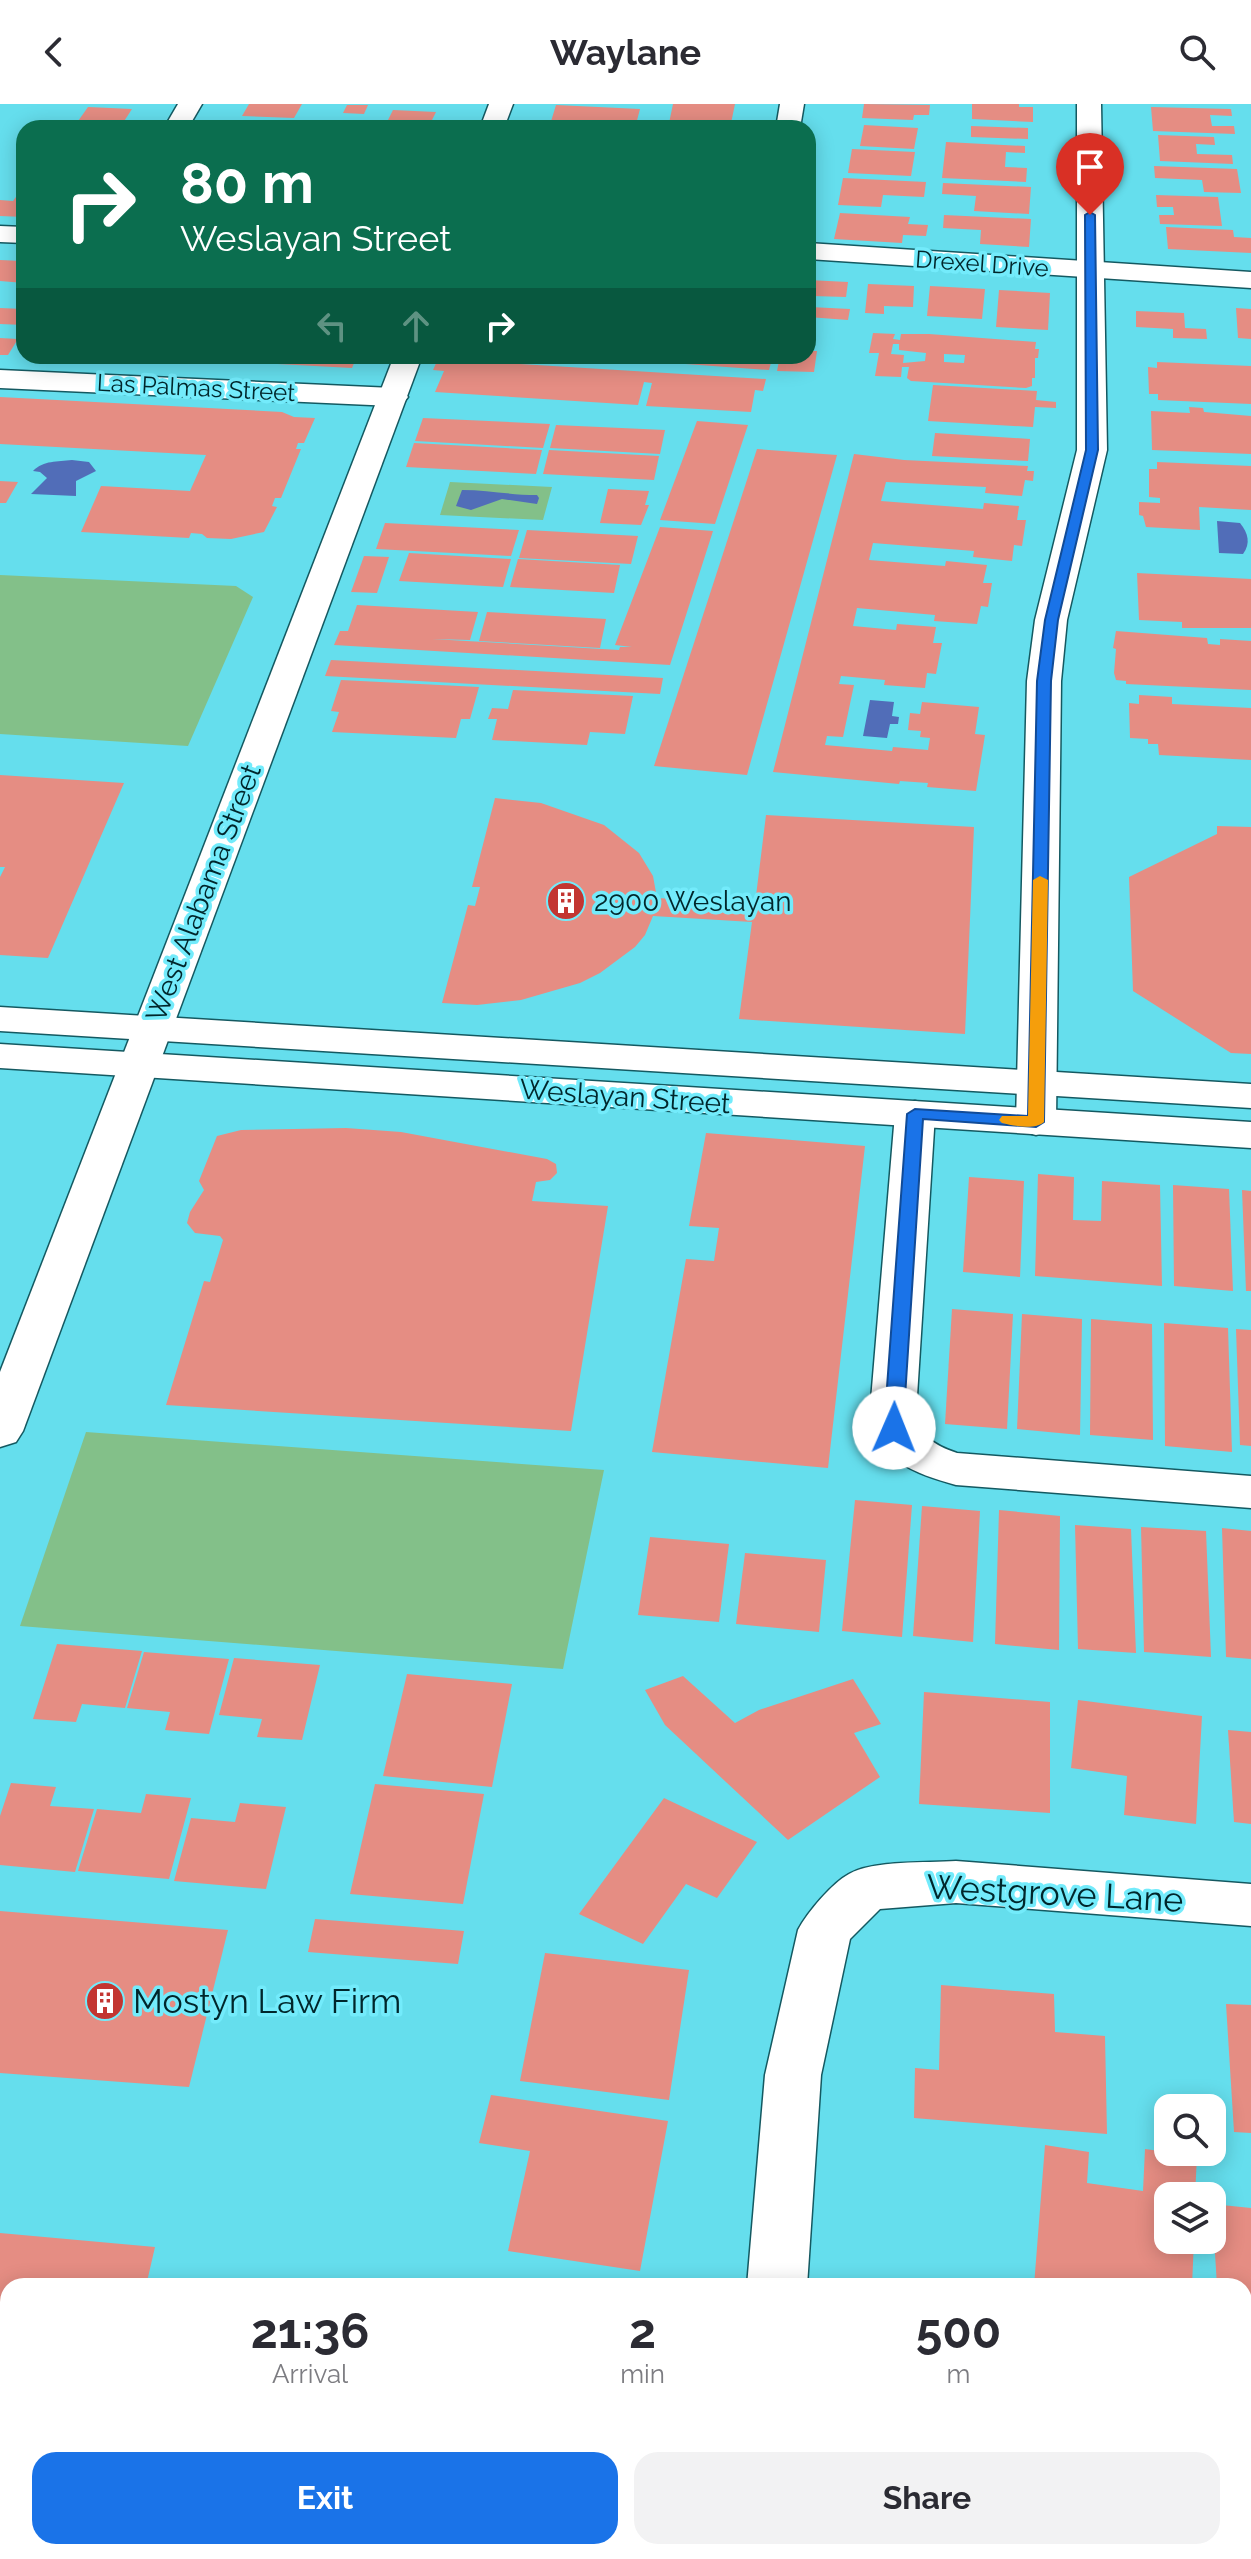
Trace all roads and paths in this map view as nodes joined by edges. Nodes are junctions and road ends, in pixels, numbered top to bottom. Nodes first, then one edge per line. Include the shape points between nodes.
1 (1089, 104) edge
2 (816, 252) edge
3 (1091, 271) junction
4 (1251, 280) edge
5 (405, 364) edge
6 (0, 379) edge
7 (393, 397) junction
8 (0, 1019) edge
9 (144, 1046) junction
10 (0, 1056) edge
11 (1251, 1096) edge
12 (1036, 1102) junction
13 (915, 1114) junction
14 (1251, 1135) edge
15 (0, 1431) edge
16 (1251, 1492) edge
17 (1251, 1905) edge
18 (778, 2278) edge

1 - 3 street
2 - 3 street, Drexel Drive
3 - 4 street, Drexel Drive
3 - 12 street via 1092,450 1051,620 1044,681
5 - 7 street, West Alabama Street
6 - 7 street, Las Palmas Street
7 - 9 street, West Alabama Street
8 - 9 street, Weslayan Street
9 - 10 street, Weslayan Street
9 - 12 street, Weslayan Street
9 - 13 street, Weslayan Street
9 - 15 street, West Alabama Street
11 - 12 street, Weslayan Street
12 - 13 street, Weslayan Street
12 - 14 street, Weslayan Street
13 - 16 street via 893,1412 901,1440 922,1458 956,1469
17 - 18 street, Westgrove Lane via 956,1882 866,1889 825,1930 793,2075

